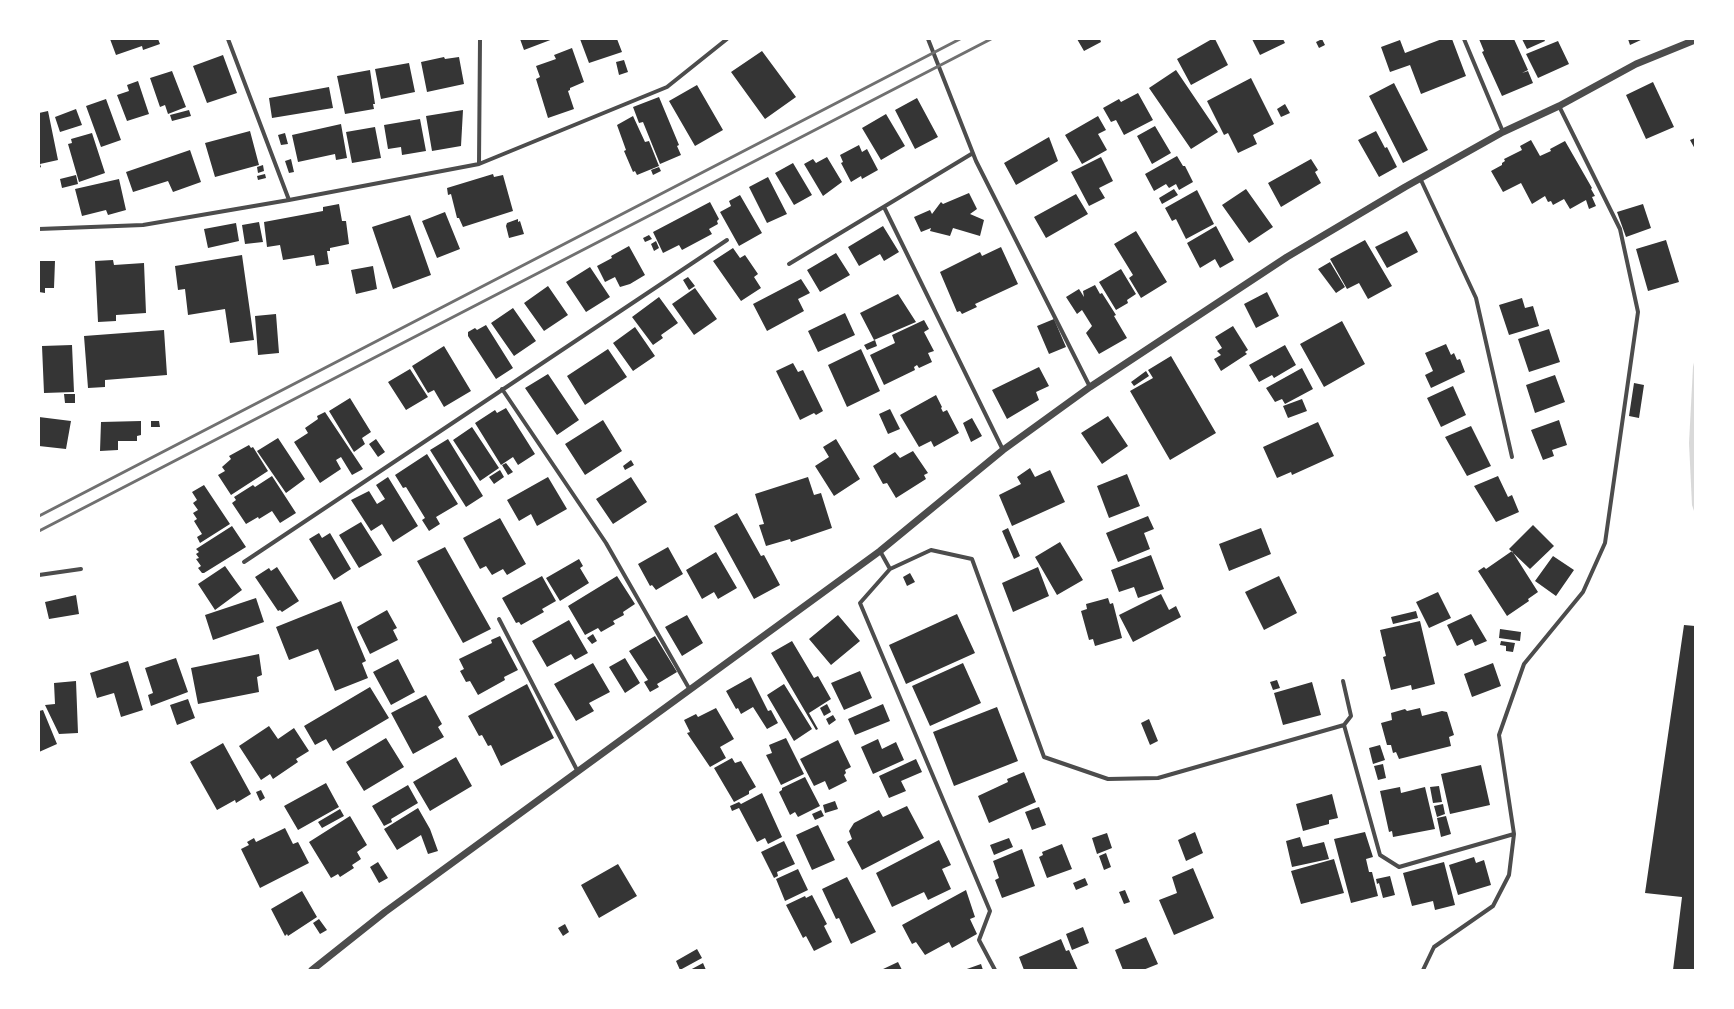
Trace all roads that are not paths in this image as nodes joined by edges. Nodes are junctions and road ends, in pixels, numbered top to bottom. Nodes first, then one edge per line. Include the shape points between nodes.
1 (228, 39) edge
2 (480, 39) edge
3 (728, 39) edge
4 (928, 39) edge
5 (1464, 39) edge
6 (1695, 40) edge
7 (1560, 106) junction
8 (1503, 132) junction
9 (973, 153) junction
10 (479, 164) junction
11 (1420, 178) junction
12 (288, 200) junction
13 (884, 207) junction
14 (39, 229) edge
15 (727, 240) dead end
16 (789, 264) dead end
17 (1090, 387) junction
18 (502, 389) junction
19 (1003, 450) junction
20 (1512, 457) dead end
21 (880, 551) junction
22 (244, 562) dead end
23 (81, 569) dead end
24 (890, 569) junction
25 (39, 575) edge
26 (499, 619) dead end
27 (1344, 681) dead end
28 (690, 690) junction
29 (1344, 725) junction
30 (578, 772) junction
31 (1514, 834) junction
32 (312, 970) edge
33 (995, 970) edge
34 (1423, 970) edge

1 - 12 street
2 - 10 street
3 - 10 street via 667,87
4 - 9 street
5 - 8 street
6 - 7 street via 1636,64
7 - 8 street
7 - 31 street via 1620,229 1638,312 1605,543 1583,592 1524,664 1499,735
8 - 11 street
9 - 13 street
9 - 17 street
10 - 12 street
11 - 17 street via 1287,257
11 - 20 street via 1476,298
12 - 14 street via 144,225
13 - 16 street
13 - 19 street
15 - 18 street
17 - 19 street
18 - 22 street
18 - 28 street via 606,543
19 - 21 street
21 - 24 street
21 - 28 street
23 - 25 street
24 - 29 street via 931,550 972,559 1044,757 1108,779 1158,778
24 - 33 street via 860,603 990,910 979,940
26 - 30 street
27 - 29 street via 1351,716
28 - 30 street
29 - 31 street via 1380,855 1399,867
30 - 32 street via 385,912
31 - 34 street via 1509,875 1493,906 1434,947

